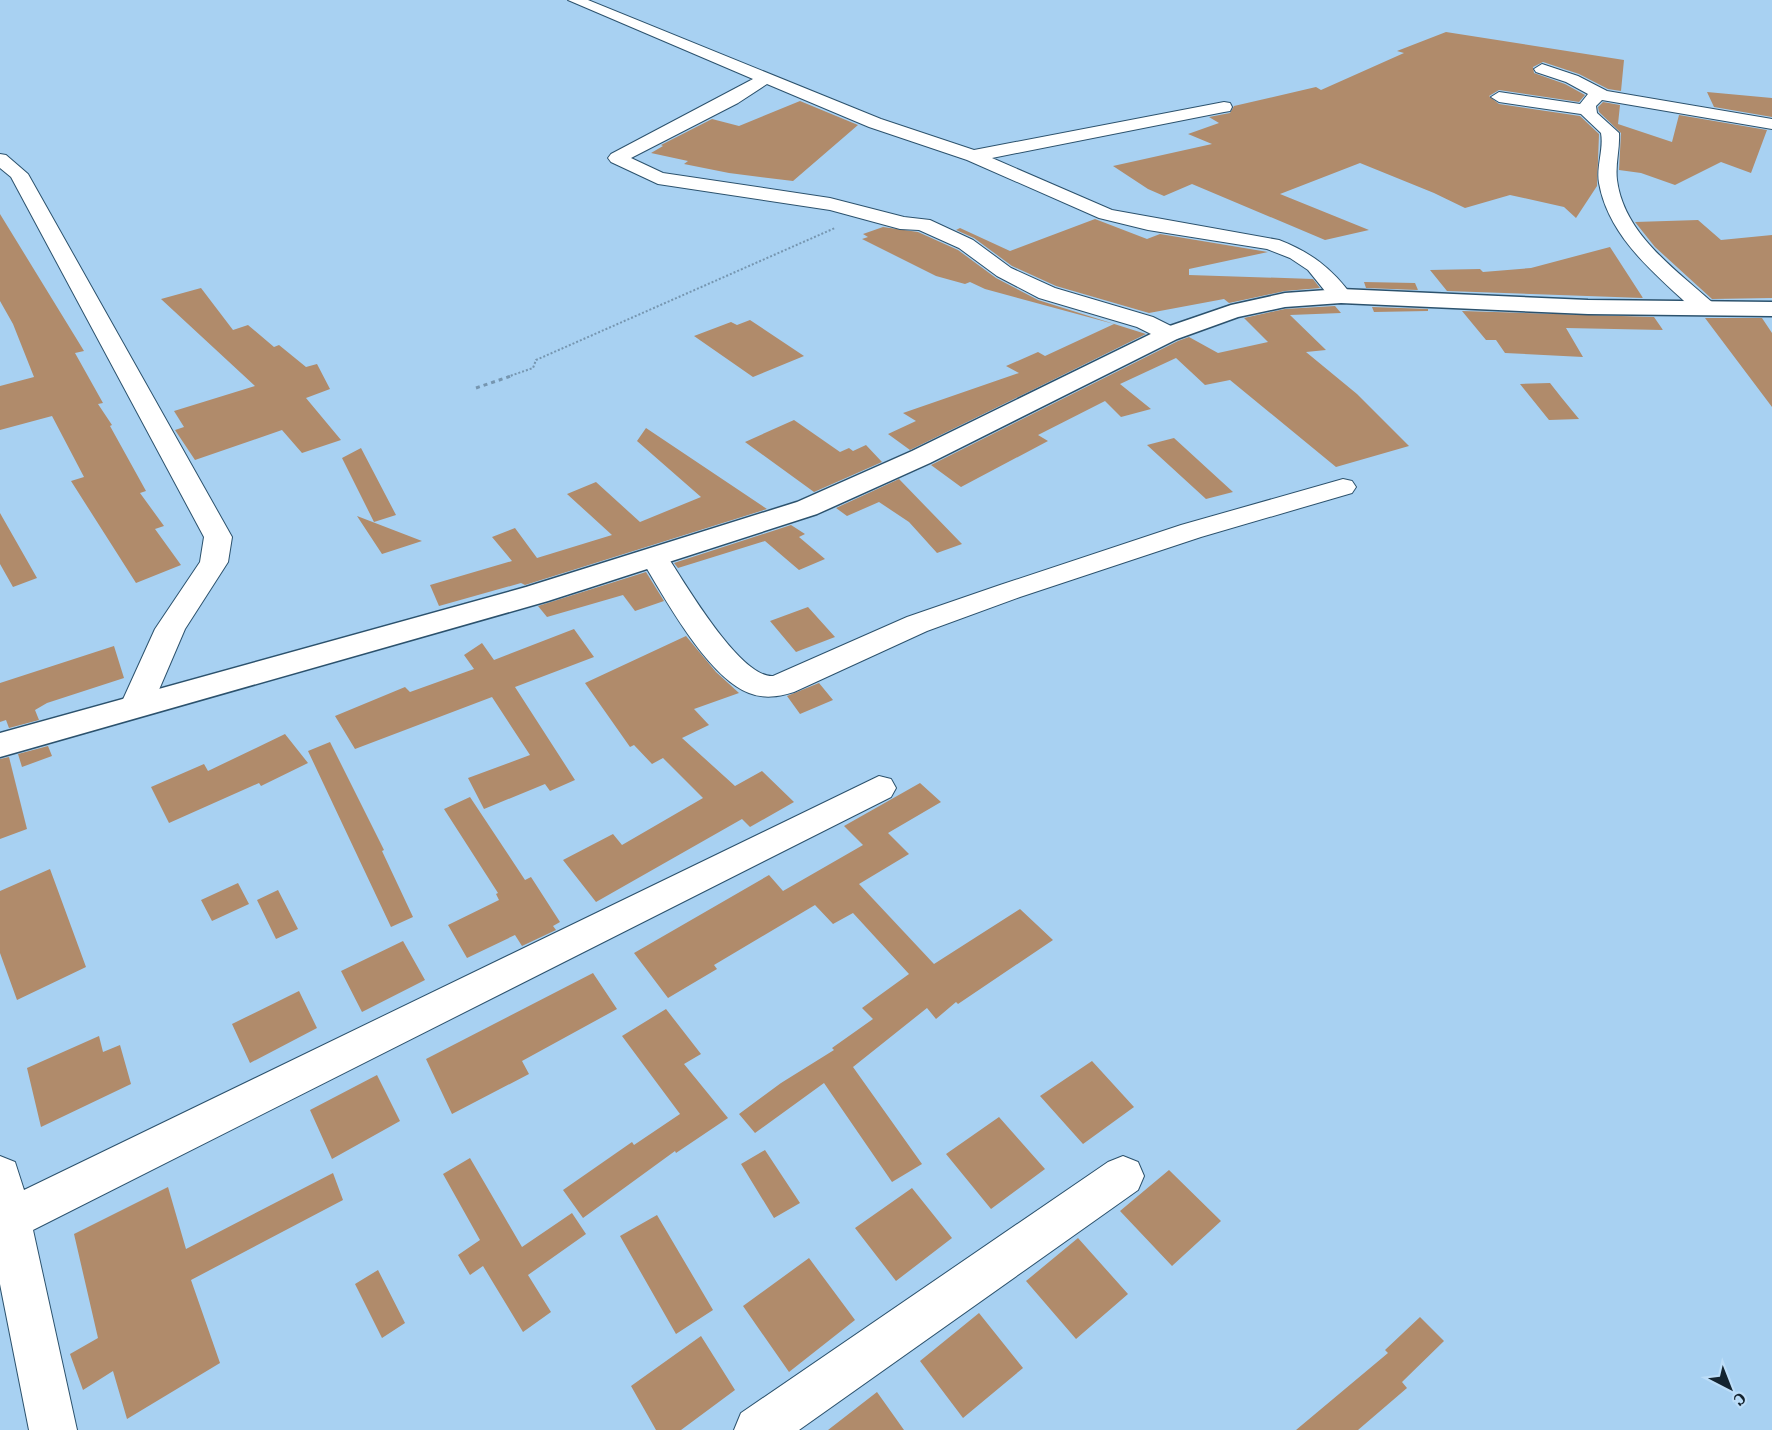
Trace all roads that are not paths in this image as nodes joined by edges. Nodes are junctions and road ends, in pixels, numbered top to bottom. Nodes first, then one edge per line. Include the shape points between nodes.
1 (575, 0) edge
2 (1542, 69) dead end
3 (766, 78) junction
4 (1602, 95) junction
5 (1499, 97) dead end
6 (1224, 107) dead end
7 (1586, 110) junction
8 (1772, 124) edge
9 (973, 156) junction
10 (0, 159) edge
11 (1341, 296) junction
12 (1705, 308) junction
13 (1772, 309) edge
14 (1169, 334) junction
15 (1343, 487) dead end
16 (654, 558) junction
17 (136, 706) junction
18 (0, 745) edge
19 (879, 788) dead end
20 (0, 1176) edge
21 (1122, 1176) dead end
22 (10, 1218) junction
23 (53, 1430) edge
24 (758, 1430) edge

1 - 3 street
2 - 4 street
3 - 9 street via 875,123
3 - 14 street via 617,158 658,178 830,204 900,223 923,224 966,244 1026,284 1072,302 1145,322
4 - 7 street via 1594,97
4 - 8 street
5 - 7 street
6 - 9 street
7 - 12 street via 1610,133 1607,182 1615,212 1633,239
9 - 11 street via 1122,219 1272,244 1315,266
10 - 17 street via 19,174 219,537 219,554 212,569 186,601
11 - 12 street
11 - 14 street via 1285,300 1231,312
12 - 13 street
14 - 16 street via 840,495
15 - 16 street via 1191,531 1010,591 917,624 783,685 768,687 746,678 723,656
16 - 17 street
17 - 18 street
19 - 22 street
20 - 22 street
21 - 24 street
22 - 23 street

